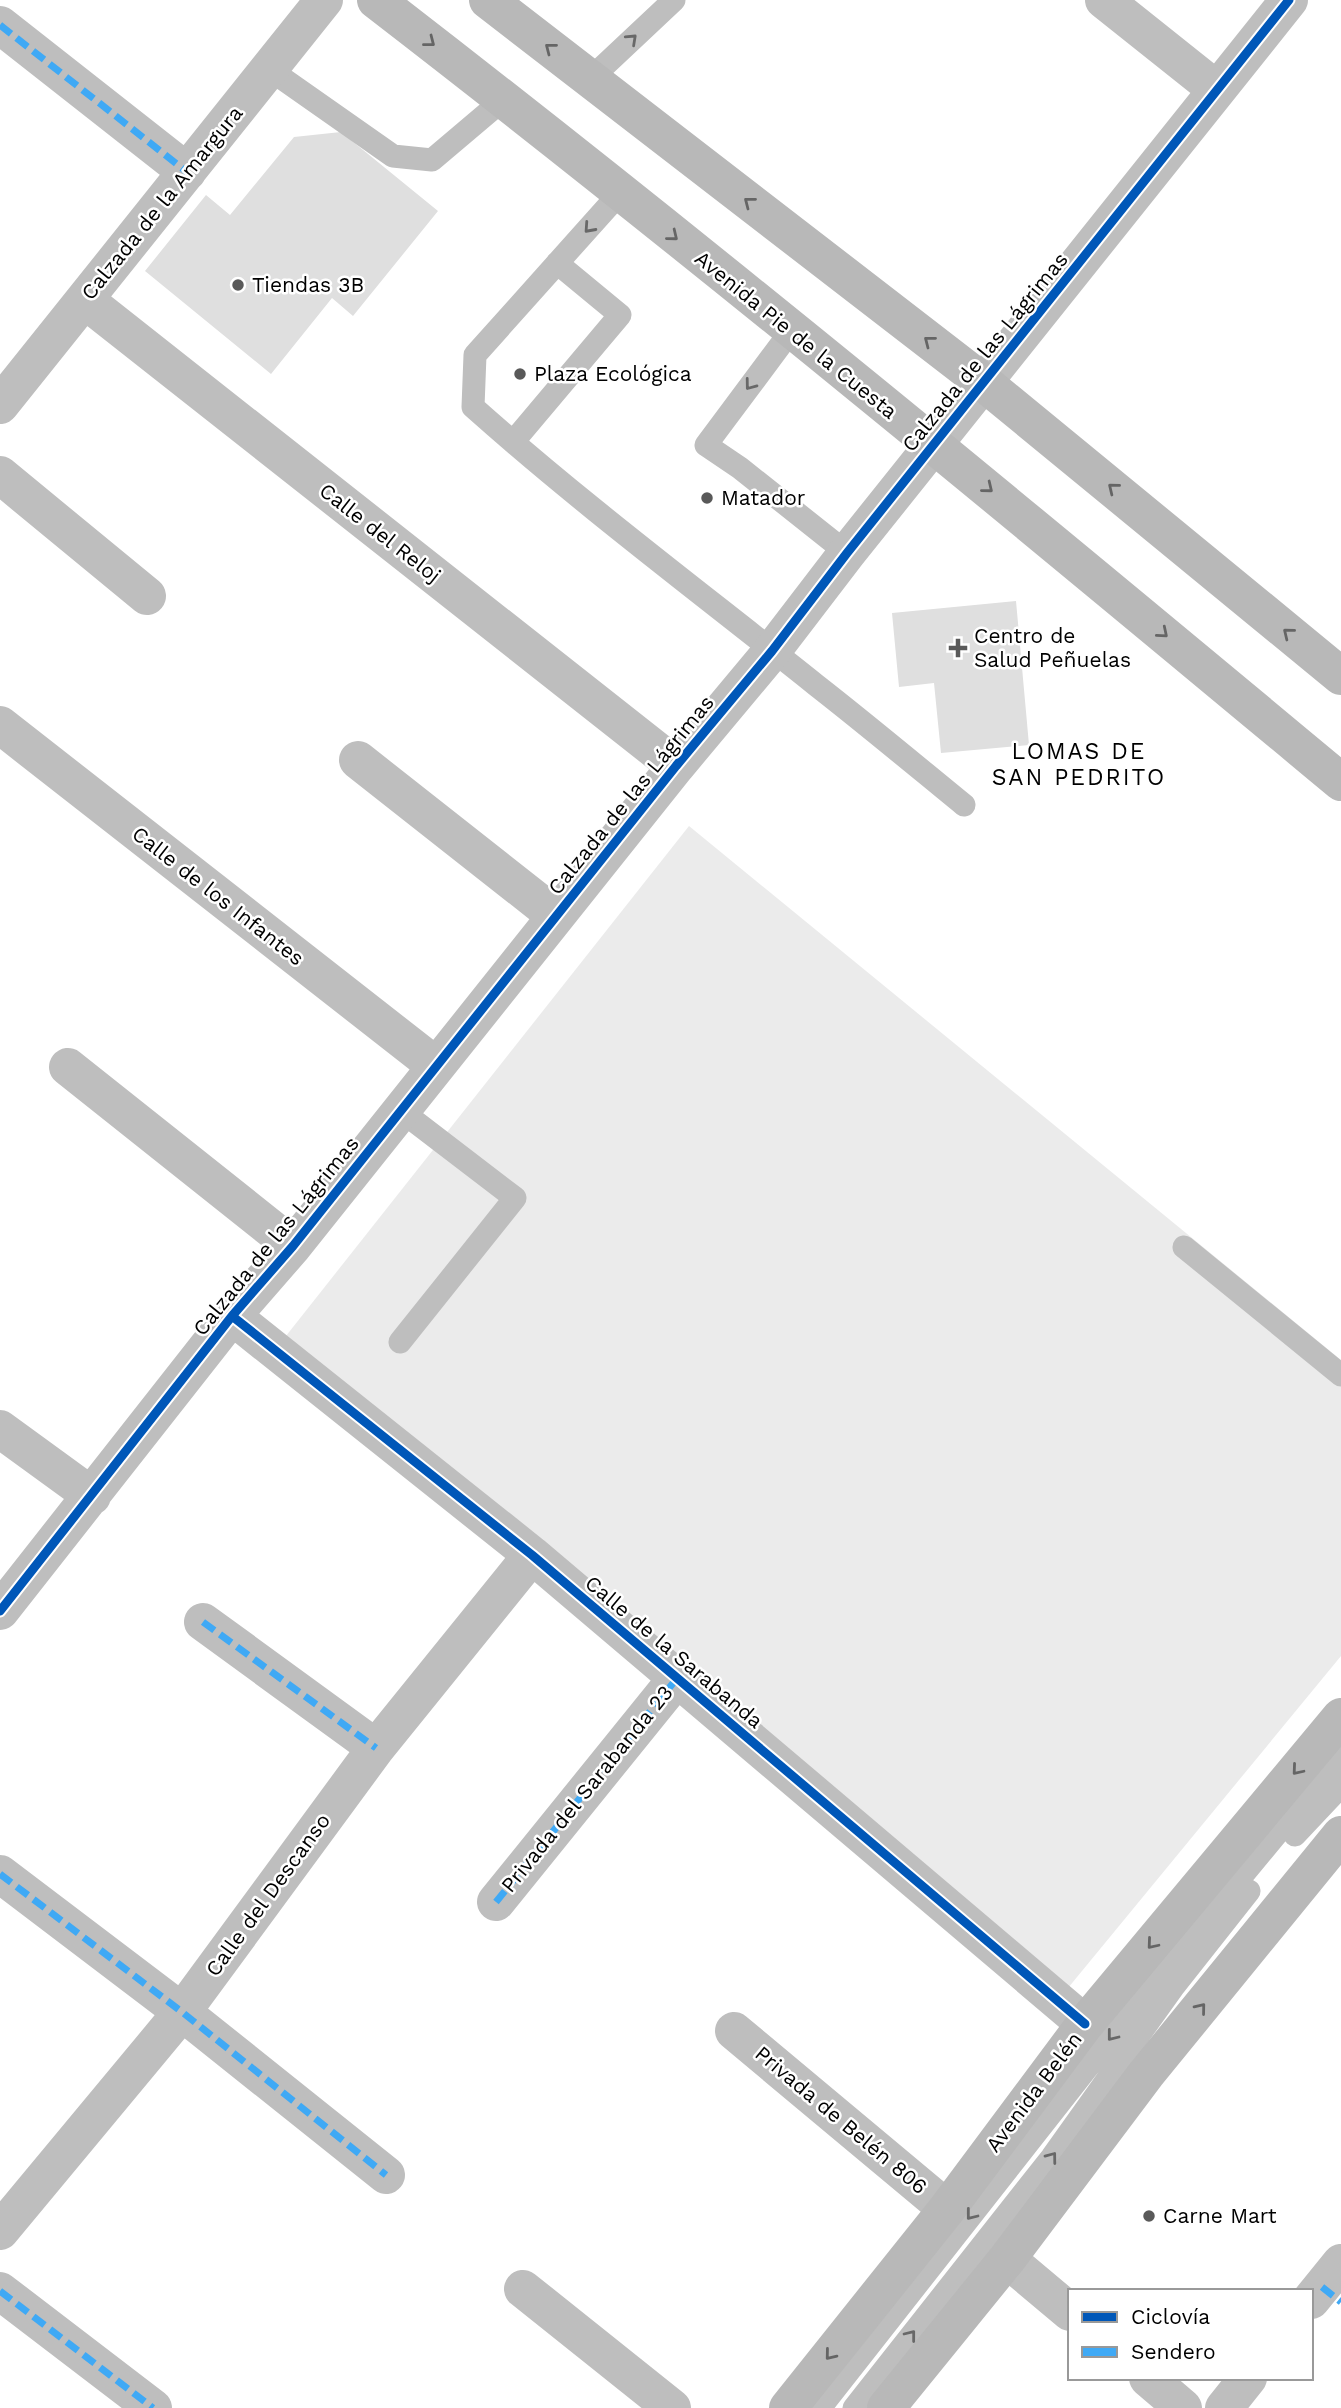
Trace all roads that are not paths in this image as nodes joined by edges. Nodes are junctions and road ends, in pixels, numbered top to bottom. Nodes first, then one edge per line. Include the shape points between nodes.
1 (324, 0) edge
2 (376, 0) edge
3 (488, 0) edge
4 (674, 0) edge
5 (1104, 0) edge
6 (1289, 0) edge
7 (0, 25) edge
8 (269, 69) junction
9 (590, 79) junction
10 (1217, 90) junction
11 (504, 99) junction
12 (187, 172) junction
13 (620, 193) junction
14 (557, 263) junction
15 (85, 300) junction
16 (792, 331) junction
17 (983, 382) junction
18 (0, 405) edge
19 (513, 442) junction
20 (934, 446) junction
21 (0, 475) edge
22 (847, 553) junction
23 (147, 596) dead end
24 (772, 651) junction
25 (1341, 676) edge
26 (0, 726) edge
27 (358, 760) dead end
28 (676, 766) junction
29 (1341, 782) edge
30 (964, 805) dead end
31 (556, 916) junction
32 (436, 1066) junction
33 (68, 1067) dead end
34 (400, 1110) junction
35 (293, 1245) junction
36 (1184, 1247) dead end
37 (232, 1317) junction
38 (400, 1342) dead end
39 (1341, 1376) edge
40 (0, 1429) edge
41 (92, 1496) junction
42 (532, 1555) junction
43 (0, 1611) edge
44 (203, 1622) dead end
45 (678, 1677) junction
46 (1341, 1717) edge
47 (376, 1748) junction
48 (1341, 1756) edge
49 (1341, 1786) edge
50 (1341, 1835) edge
51 (0, 1874) edge
52 (496, 1902) dead end
53 (182, 2012) junction
54 (1085, 2024) junction
55 (734, 2031) dead end
56 (386, 2175) dead end
57 (947, 2209) junction
58 (0, 2231) edge
59 (1007, 2259) junction
60 (523, 2289) dead end
61 (0, 2291) edge
62 (1068, 2310) edge
63 (1150, 2380) edge
64 (1246, 2380) edge
65 (153, 2408) edge
66 (672, 2408) edge
67 (788, 2408) edge
68 (820, 2408) edge
69 (854, 2408) edge
70 (886, 2408) edge
71 (1183, 2408) edge
72 (1224, 2408) edge

1 - 8 street, Calzada de la Amargura
2 -> 11 main road, Avenida Pie de la Cuesta
9 -> 3 main road
9 -> 4 lane
5 - 10 street
6 - 10 street, Calzada de las Lágrimas
7 - 12 street
8 - 11 lane via 393,156 432,160
8 - 12 street, Calzada de la Amargura
17 -> 9 main road
10 - 17 street, Calzada de las Lágrimas
11 - 13 main road, Avenida Pie de la Cuesta
12 - 15 street, Calzada de la Amargura
13 -> 14 lane
13 -> 16 main road, Avenida Pie de la Cuesta
14 - 19 lane via 475,355 473,407
14 - 19 lane via 620,315
15 - 18 street, Calzada de la Amargura
15 - 28 street, Calle del Reloj
16 - 20 main road, Avenida Pie de la Cuesta
16 -> 22 lane via 706,445
17 - 20 street, Calzada de las Lágrimas
25 -> 17 main road
19 - 24 lane
20 - 22 street, Calzada de las Lágrimas
20 -> 29 main road, Avenida Pie de la Cuesta
21 - 23 street
22 - 24 street, Calzada de las Lágrimas
24 - 28 street, Calzada de las Lágrimas
24 - 30 lane
26 - 32 street, Calle de los Infantes
27 - 31 street
28 - 31 street, Calzada de las Lágrimas
31 - 32 street, Calzada de las Lágrimas
32 - 34 street, Calzada de las Lágrimas
33 - 35 street
34 - 35 street, Calzada de las Lágrimas
34 - 38 lane via 514,1198
35 - 37 street, Calzada de las Lágrimas
36 - 39 lane
37 - 41 street, Calzada de las Lágrimas
37 - 42 street, Calle de la Sarabanda
40 - 41 street
41 - 43 street, Calzada de las Lágrimas
42 - 45 street, Calle de la Sarabanda
42 - 47 street, Calle del Descanso
44 - 47 street
45 - 52 street, Privada del Sarabanda 23
45 - 54 street, Calle de la Sarabanda
46 -> 54 main road, Avenida Belén
47 - 53 street, Calle del Descanso
48 -> 68 lane via 1152,1986
69 -> 49 lane via 1052,2157 1174,1986 1309,1818
59 -> 50 main road via 1146,2074
51 - 53 street
53 - 56 street
53 - 58 street, Calle del Descanso
54 - 57 main road, Avenida Belén
55 - 57 street, Privada de Belén 806
57 -> 67 main road, Avenida Belén
59 - 62 street
59 - 70 main road
60 - 66 street
61 - 65 street
63 - 71 street
64 - 72 street

